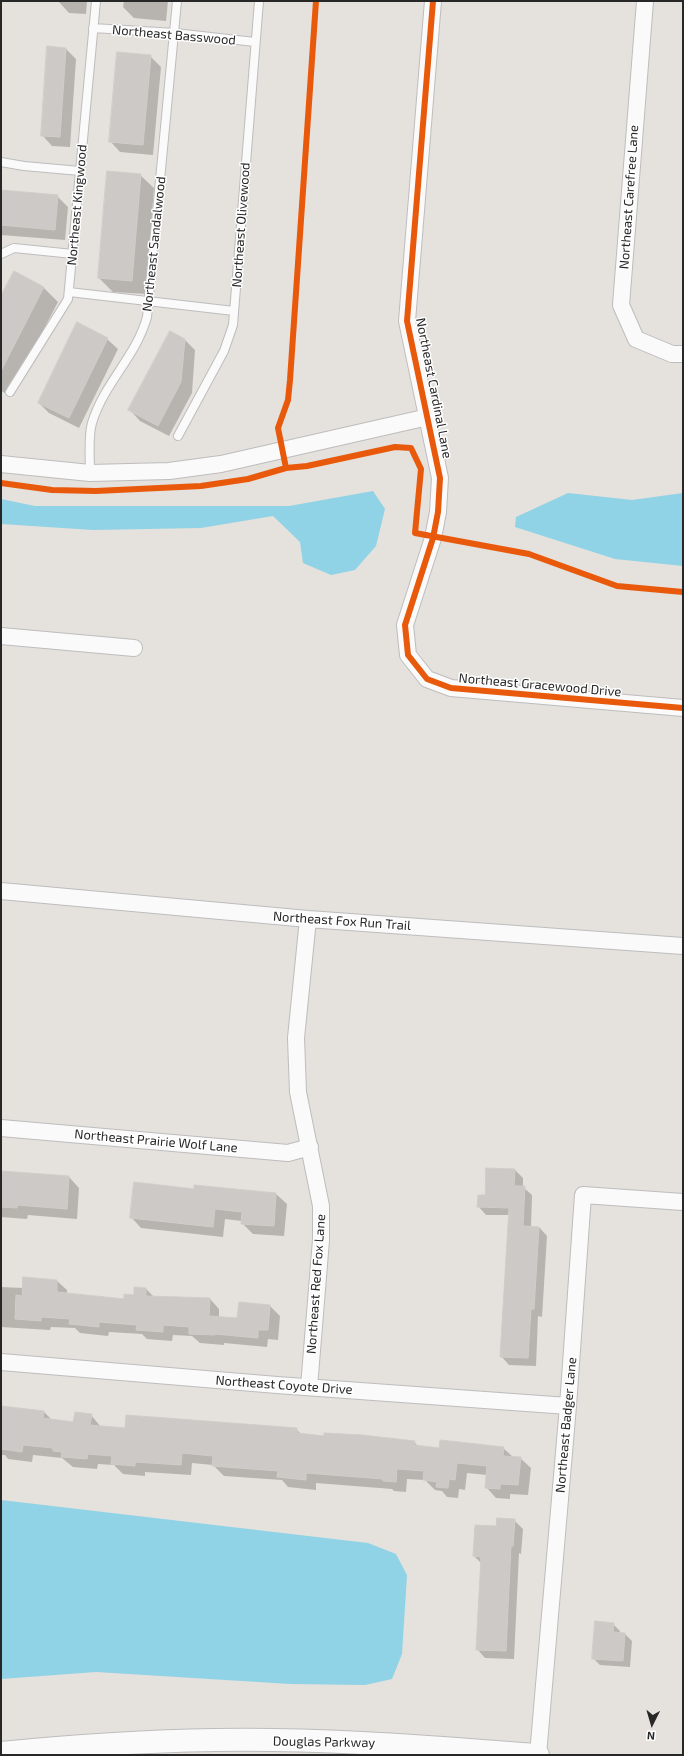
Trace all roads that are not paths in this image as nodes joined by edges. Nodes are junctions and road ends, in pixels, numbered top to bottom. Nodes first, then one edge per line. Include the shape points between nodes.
1 (96, 1) edge
2 (177, 1) edge
3 (259, 1) edge
4 (433, 1) edge
5 (645, 1) edge
6 (93, 28) junction
7 (175, 33) junction
8 (255, 42) junction
9 (1, 162) edge
10 (80, 172) junction
11 (1, 254) edge
12 (73, 254) junction
13 (69, 292) junction
14 (150, 300) junction
15 (234, 311) junction
16 (683, 354) edge
17 (10, 392) dead end
18 (428, 417) junction
19 (178, 436) dead end
20 (1, 464) edge
21 (90, 473) junction
22 (1, 636) edge
23 (134, 648) dead end
24 (408, 655) joint
25 (683, 708) edge
26 (1, 891) edge
27 (308, 919) junction
28 (683, 946) edge
29 (1, 1128) edge
30 (310, 1147) junction
31 (683, 1202) edge
32 (1, 1362) edge
33 (309, 1387) junction
34 (568, 1406) junction
35 (183, 1741) junction
36 (1, 1753) edge
37 (113, 1755) edge
38 (538, 1755) edge

1 - 6 lane, Northeast Kingwood
2 - 7 lane, Northeast Sandalwood
3 - 8 lane, Northeast Olivewood
4 - 18 street, Northeast Cardinal Lane via 407,321
5 - 16 street, Northeast Carefree Lane via 621,305 636,340 672,354
6 - 7 lane, Northeast Basswood
6 - 10 lane, Northeast Kingwood
7 - 8 lane, Northeast Basswood
7 - 14 lane, Northeast Sandalwood
8 - 15 lane, Northeast Olivewood
9 - 10 lane
10 - 12 lane, Northeast Kingwood
11 - 12 lane via 14,248
12 - 13 lane, Northeast Kingwood
13 - 14 lane
13 - 17 lane, Northeast Kingwood via 68,299
14 - 15 lane
14 - 21 lane, Northeast Sandalwood via 142,334 103,393 91,425
15 - 19 lane, Northeast Olivewood via 233,325 224,351
18 - 21 street via 221,464 169,471
18 - 24 street, Northeast Cardinal Lane via 440,478 438,512 433,538 405,625
20 - 21 street
22 - 23 street
24 - 25 street, Northeast Gracewood Drive via 427,679 452,688
26 - 27 street, Northeast Fox Run Trail
27 - 28 street, Northeast Fox Run Trail
27 - 30 street, Northeast Red Fox Lane via 296,1038 298,1092
29 - 30 street, Northeast Prairie Wolf Lane via 288,1153
30 - 33 street, Northeast Red Fox Lane via 321,1206 321,1240
31 - 34 street, Northeast Badger Lane via 583,1195
32 - 33 street, Northeast Coyote Drive
33 - 34 street, Northeast Coyote Drive
34 - 38 street, Northeast Badger Lane
35 - 36 street, Douglas Parkway via 136,1742
35 - 37 street, Douglas Parkway
35 - 38 street, Douglas Parkway via 367,1742

